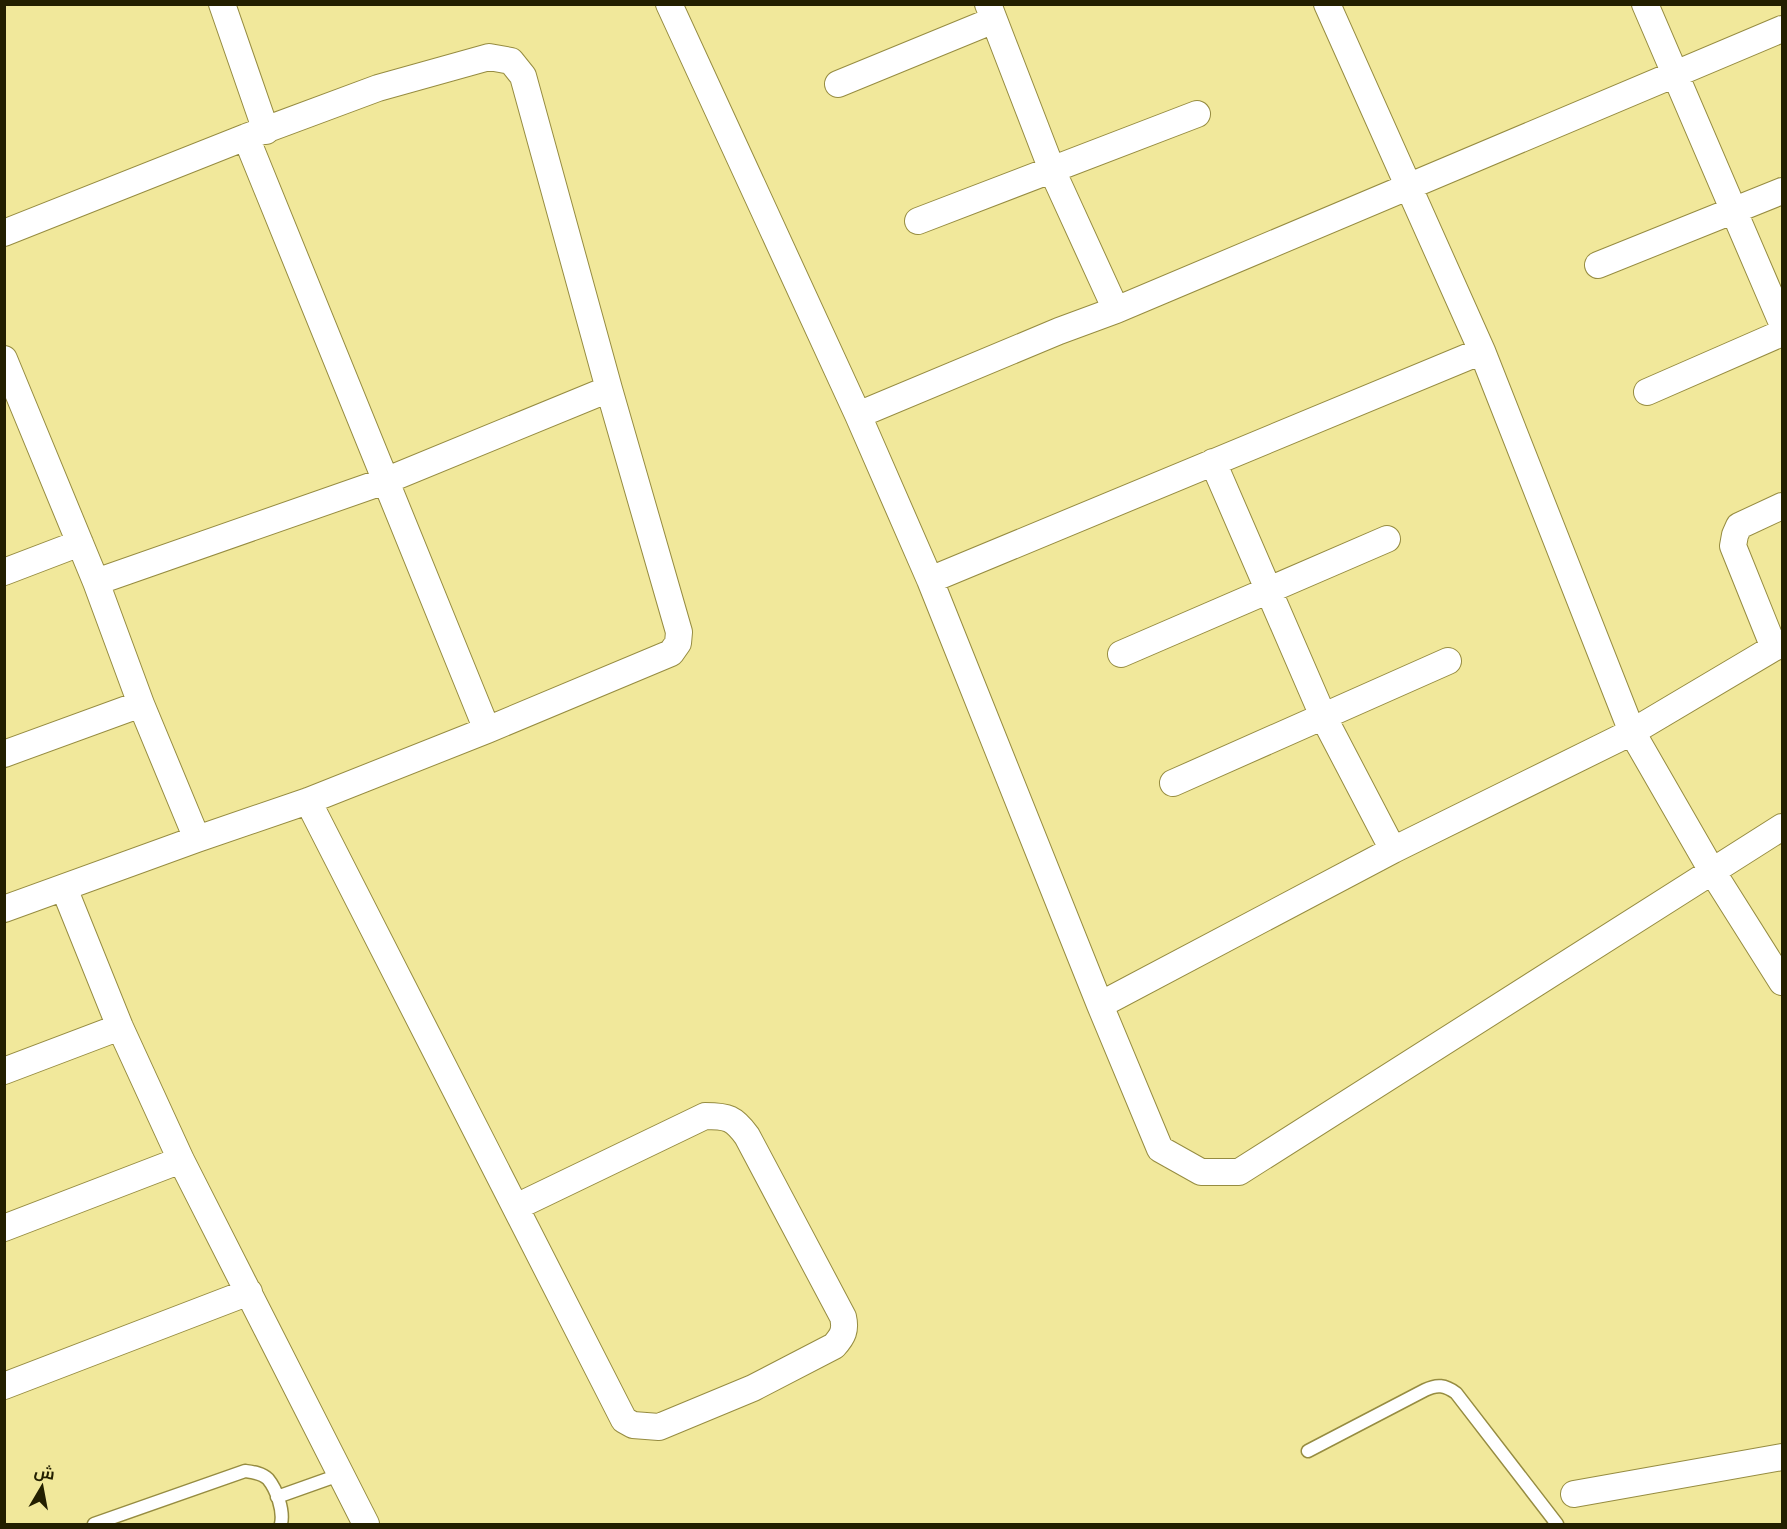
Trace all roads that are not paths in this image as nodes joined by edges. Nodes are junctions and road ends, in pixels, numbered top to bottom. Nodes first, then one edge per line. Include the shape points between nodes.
1 (222, 4) edge
2 (669, 4) edge
3 (1327, 4) edge
4 (1645, 4) edge
5 (991, 12) edge
6 (1782, 29) edge
7 (1675, 75) junction
8 (838, 84) dead end
9 (1197, 114) dead end
10 (256, 134) junction
11 (1052, 170) junction
12 (1409, 188) junction
13 (1782, 191) edge
14 (1734, 211) junction
15 (918, 221) dead end
16 (4, 233) edge
17 (1598, 265) dead end
18 (1116, 310) junction
19 (1782, 323) edge
20 (1782, 333) edge
21 (1482, 351) junction
22 (4, 359) edge
23 (609, 389) junction
24 (1647, 392) dead end
25 (858, 416) junction
26 (1213, 462) junction
27 (385, 481) junction
28 (1782, 506) edge
29 (1387, 539) dead end
30 (80, 543) junction
31 (4, 572) edge
32 (930, 580) junction
33 (96, 582) junction
34 (1268, 590) junction
35 (1778, 645) edge
36 (1121, 654) dead end
37 (1448, 661) dead end
38 (141, 704) junction
39 (1323, 716) junction
40 (487, 730) junction
41 (1632, 732) junction
42 (4, 754) edge
43 (1173, 783) dead end
44 (308, 801) junction
45 (1782, 827) edge
46 (197, 839) junction
47 (1393, 850) junction
48 (1712, 871) junction
49 (64, 888) junction
50 (4, 909) edge
51 (1782, 982) edge
52 (1100, 1005) junction
53 (120, 1028) junction
54 (4, 1071) edge
55 (181, 1160) junction
56 (516, 1207) junction
57 (4, 1228) edge
58 (249, 1292) junction
59 (4, 1386) edge
60 (1308, 1451) dead end
61 (1782, 1457) edge
62 (339, 1475) junction
63 (1574, 1494) dead end
64 (277, 1497) junction
65 (94, 1524) edge
66 (281, 1524) edge
67 (366, 1524) edge
68 (1557, 1524) edge

1 - 10 street
2 - 25 street
3 - 12 street
4 - 7 street
5 - 8 street
5 - 11 street
6 - 7 street
7 - 12 street
7 - 14 street
9 - 11 street
10 - 16 street
10 - 23 street via 378,88 489,57 511,61 524,76
10 - 27 street
11 - 15 street
11 - 18 street
12 - 18 street
12 - 21 street
13 - 14 street
14 - 17 street
14 - 19 street
18 - 25 street
20 - 24 street
21 - 26 street
21 - 41 street
22 - 30 street
23 - 27 street
23 - 40 street via 679,632 678,643 671,653
25 - 32 street
26 - 32 street
26 - 34 street
27 - 33 street
27 - 40 street
28 - 35 street via 1738,526 1733,546
29 - 34 street
30 - 31 street
30 - 33 street
32 - 52 street
33 - 38 street
34 - 36 street
34 - 39 street
35 - 41 street
37 - 39 street
38 - 42 street
38 - 46 street
39 - 43 street
39 - 47 street
40 - 44 street
41 - 47 street
41 - 48 street
44 - 46 street
44 - 56 street
45 - 48 street
46 - 49 street
47 - 52 street
48 - 51 street
48 - 52 street via 1239,1172 1200,1172 1160,1149
49 - 50 street
49 - 53 street
53 - 54 street
53 - 55 street
55 - 57 street
55 - 58 street
56 - 56 street via 705,1116 723,1116 737,1122 747,1136 843,1317 843,1337 834,1346 753,1388 659,1427 633,1425 624,1420
58 - 59 street
58 - 62 street
60 - 68 lane via 1425,1390 1449,1388
61 - 63 street
62 - 64 lane
62 - 67 street
64 - 65 lane via 267,1478 257,1472 245,1472
64 - 66 lane

